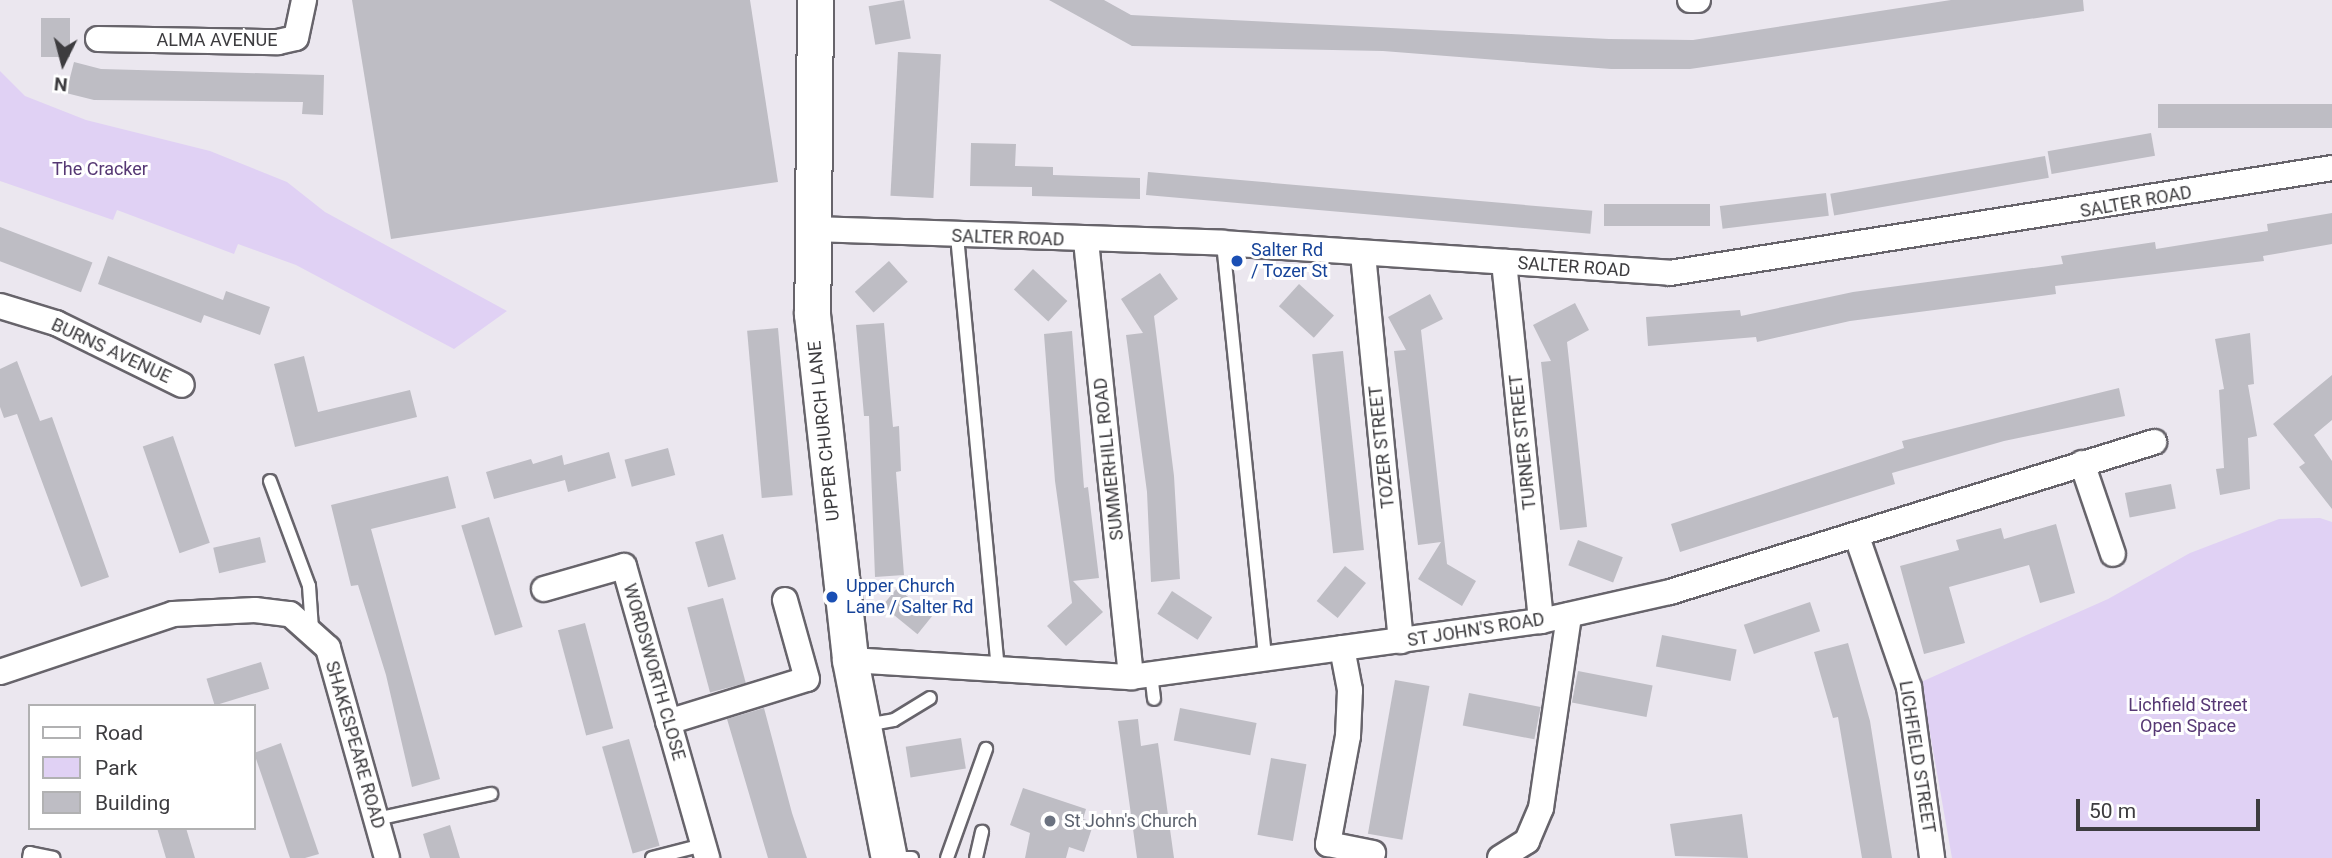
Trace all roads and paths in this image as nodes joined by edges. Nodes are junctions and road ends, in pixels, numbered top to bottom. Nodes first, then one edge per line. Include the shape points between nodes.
1 (304, 0) edge
2 (815, 0) edge
3 (1690, 0) edge
4 (1698, 0) edge
5 (98, 39) dead end
6 (2332, 169) edge
7 (810, 229) junction
8 (957, 236) junction
9 (1086, 241) junction
10 (1223, 243) junction
11 (1363, 254) junction
12 (1504, 262) junction
13 (0, 306) edge
14 (181, 385) dead end
15 (2154, 442) dead end
16 (2082, 463) junction
17 (270, 481) dead end
18 (1857, 537) junction
19 (2113, 554) dead end
20 (544, 589) dead end
21 (785, 600) dead end
22 (1569, 615) junction
23 (1541, 621) junction
24 (312, 629) junction
25 (1401, 641) junction
26 (1342, 648) junction
27 (850, 660) junction
28 (1265, 660) junction
29 (998, 671) junction
30 (0, 673) edge
31 (1141, 676) junction
32 (930, 698) dead end
33 (1154, 699) dead end
34 (668, 722) junction
35 (863, 726) junction
36 (986, 749) dead end
37 (491, 794) dead end
38 (376, 819) junction
39 (982, 832) dead end
40 (705, 852) edge
41 (1373, 853) dead end
42 (29, 858) edge
43 (53, 858) edge
44 (387, 858) edge
45 (652, 858) edge
46 (889, 858) edge
47 (899, 858) edge
48 (912, 858) edge
49 (947, 858) edge
50 (976, 858) edge
51 (1500, 858) edge
52 (1933, 858) edge

1 - 5 street, ALMA AVENUE via 296,38
2 - 7 main road, UPPER CHURCH LANE
3 - 4 street
6 - 12 street, SALTER ROAD via 1670,273
7 - 8 street, SALTER ROAD
7 - 27 main road, UPPER CHURCH LANE via 813,327
8 - 9 street, SALTER ROAD
8 - 29 lane
9 - 10 street, SALTER ROAD
9 - 31 street, SUMMERHILL ROAD
10 - 11 street, SALTER ROAD
10 - 28 lane
11 - 12 street, SALTER ROAD
11 - 25 street, TOZER STREET
12 - 23 street, TURNER STREET
13 - 14 street, BURNS AVENUE via 56,323
15 - 16 street, ST JOHN'S ROAD
16 - 18 street, ST JOHN'S ROAD
16 - 19 street
17 - 24 lane via 309,586
18 - 22 street, ST JOHN'S ROAD via 1670,592
18 - 52 street, LICHFIELD STREET via 1909,687
20 - 34 street, WORDSWORTH CLOSE via 624,566
21 - 34 street via 807,679
22 - 23 street, ST JOHN'S ROAD
22 - 51 street via 1541,808 1527,842
23 - 25 street, ST JOHN'S ROAD
24 - 30 street, SHAKESPEARE ROAD via 290,614 255,610 173,614
24 - 38 street, SHAKESPEARE ROAD via 328,648 340,683
25 - 26 street, ST JOHN'S ROAD
26 - 28 street, ST JOHN'S ROAD
26 - 41 street via 1350,690 1348,736 1328,844
27 - 29 street, ST JOHN'S ROAD
27 - 35 main road, UPPER CHURCH LANE
28 - 31 street, ST JOHN'S ROAD
29 - 31 street, ST JOHN'S ROAD
31 - 33 lane
32 - 35 lane via 894,720
34 - 40 street, WORDSWORTH CLOSE
35 - 46 main road, UPPER CHURCH LANE
36 - 49 lane
37 - 38 lane
38 - 44 street, SHAKESPEARE ROAD
39 - 50 lane
40 - 45 lane
42 - 43 lane via 30,853
47 - 48 lane

